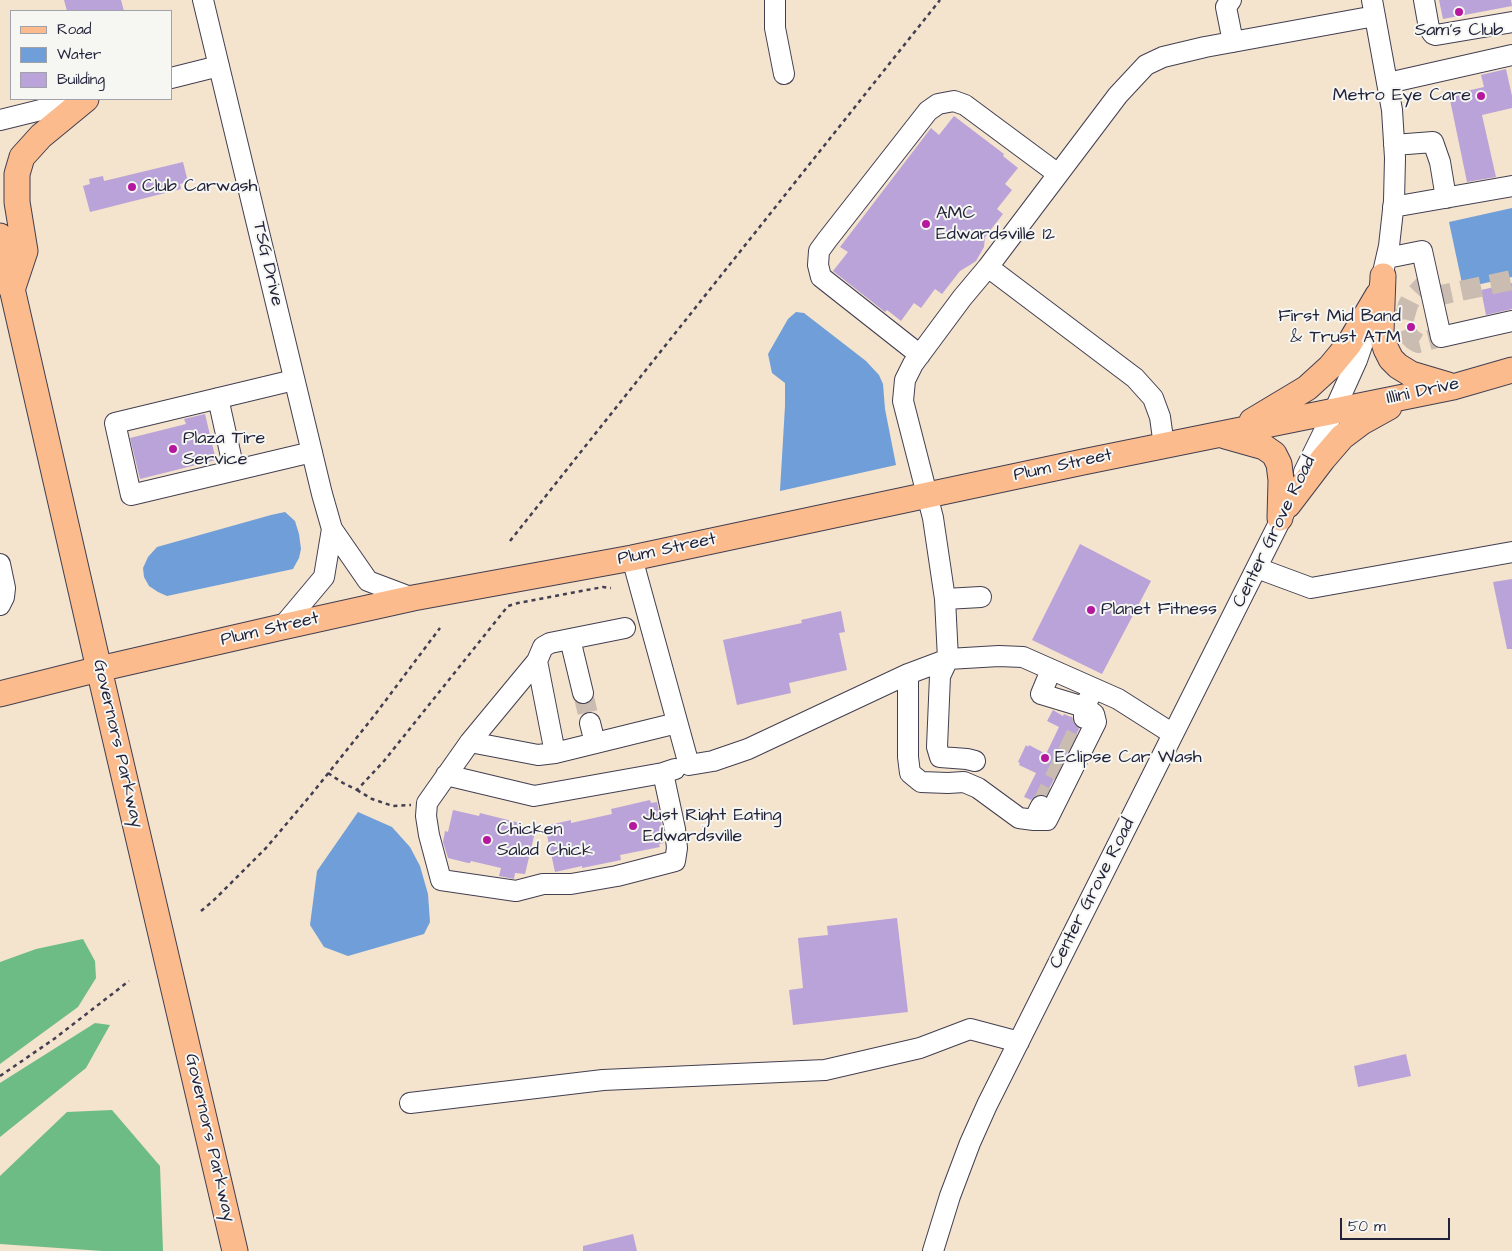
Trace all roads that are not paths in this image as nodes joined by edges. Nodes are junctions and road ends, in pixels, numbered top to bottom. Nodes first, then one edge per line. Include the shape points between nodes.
1 (203, 0) edge
2 (775, 0) edge
3 (1231, 0) edge
4 (1424, 0) edge
5 (1373, 8) edge
6 (1512, 22) edge
7 (1233, 42) junction
8 (1512, 55) edge
9 (219, 66) junction
10 (784, 74) dead end
11 (172, 78) edge
12 (1388, 83) junction
13 (82, 100) edge
14 (85, 100) edge
15 (0, 120) edge
16 (1394, 145) junction
17 (1058, 174) junction
18 (1512, 186) edge
19 (1446, 198) junction
20 (1393, 207) junction
21 (0, 236) edge
22 (988, 267) junction
23 (1383, 276) junction
24 (12, 290) junction
25 (1512, 321) edge
26 (920, 355) junction
27 (1512, 370) edge
28 (294, 380) junction
29 (1453, 387) junction
30 (218, 398) junction
31 (1334, 411) junction
32 (1226, 433) junction
33 (1164, 446) junction
34 (312, 452) junction
35 (234, 470) junction
36 (928, 494) junction
37 (1284, 513) junction
38 (332, 528) junction
39 (1512, 552) edge
40 (632, 558) junction
41 (0, 564) edge
42 (1257, 568) junction
43 (981, 597) dead end
44 (413, 598) junction
45 (945, 599) junction
46 (0, 605) edge
47 (282, 627) junction
48 (624, 628) dead end
49 (570, 639) junction
50 (948, 659) junction
51 (537, 660) junction
52 (99, 669) junction
53 (1052, 670) junction
54 (908, 674) junction
55 (1094, 689) junction
56 (583, 693) tunnel mouth
57 (0, 694) edge
58 (1084, 713) junction
59 (590, 723) tunnel mouth
60 (676, 723) junction
61 (1173, 734) junction
62 (470, 742) junction
63 (595, 743) junction
64 (556, 752) junction
65 (975, 762) dead end
66 (689, 765) junction
67 (663, 773) junction
68 (446, 775) junction
69 (1018, 1042) junction
70 (410, 1103) dead end
71 (235, 1251) edge
72 (933, 1251) edge

1 - 9 street, TSG Drive
2 - 10 street via 775,28
3 - 7 street via 1226,7
4 - 6 street via 1429,28 1436,35
5 - 7 street
5 - 12 street, Center Grove Road
7 - 17 street via 1163,57 1146,65 1118,95
8 - 12 street
9 - 11 street
9 - 28 street, TSG Drive
12 - 16 street, Center Grove Road
13 - 15 street
14 - 24 main road via 41,136 22,157 16,174 25,251
16 - 19 street via 1433,142
16 - 20 street, Center Grove Road
17 - 22 street
17 - 26 street via 965,105 954,101 938,104 928,111 819,250 821,277
18 - 19 street
19 - 20 street
20 - 23 street, Center Grove Road
21 - 24 main road, Governors Parkway
22 - 26 street
22 - 33 street via 1135,378 1153,398 1160,417
23 - 25 street via 1422,251 1440,337
23 - 29 main road via 1381,333 1391,359 1412,374
23 - 31 street, Center Grove Road via 1357,360
23 - 32 main road via 1349,344 1330,367 1307,388
24 - 52 main road, Governors Parkway
26 - 36 street via 905,380 903,401
27 - 29 main road, Illini Drive
28 - 30 street
28 - 34 street, TSG Drive
29 - 31 main road, Illini Drive
29 - 37 main road via 1395,404 1362,422 1336,444
30 - 35 street
30 - 35 street via 115,423 131,495
31 - 32 main road, Plum Street
31 - 37 street, Center Grove Road
32 - 33 main road, Plum Street
32 - 37 main road via 1274,454 1279,464
33 - 36 main road, Plum Street
34 - 35 street
34 - 38 street, TSG Drive
36 - 40 main road, Plum Street
36 - 45 street
37 - 42 street, Center Grove Road
38 - 44 street, TSG Drive via 368,581
38 - 47 street, TSG Drive via 324,577
39 - 42 street via 1311,588
40 - 44 main road, Plum Street
40 - 60 street
41 - 46 street via 5,588
42 - 61 street, Center Grove Road
43 - 45 street
44 - 47 main road, Plum Street
45 - 50 street
47 - 52 main road, Plum Street
48 - 49 street
49 - 51 street via 543,647
49 - 56 street
50 - 53 street via 1023,657
50 - 54 street
50 - 65 street via 940,676 937,747 940,757 967,758
51 - 62 street
51 - 64 street
52 - 57 main road, Plum Street
52 - 71 main road, Governors Parkway
53 - 55 street
53 - 58 street via 1041,694
54 - 58 street via 910,773 921,782 964,782 978,788 1019,818 1038,813 1047,820 1096,722 1094,714
54 - 66 street via 748,749
55 - 58 street
55 - 61 street via 1118,699
59 - 63 street
60 - 63 street
60 - 66 street
61 - 69 street, Center Grove Road
62 - 64 street via 538,755
62 - 68 street
63 - 64 street
66 - 67 street
67 - 68 street via 534,796
67 - 68 street via 677,848 675,861 616,876 571,884 543,884 516,891 441,880 426,816 427,803
69 - 70 street via 970,1029 920,1048 825,1070 603,1080
69 - 72 street, Center Grove Road via 970,1143

